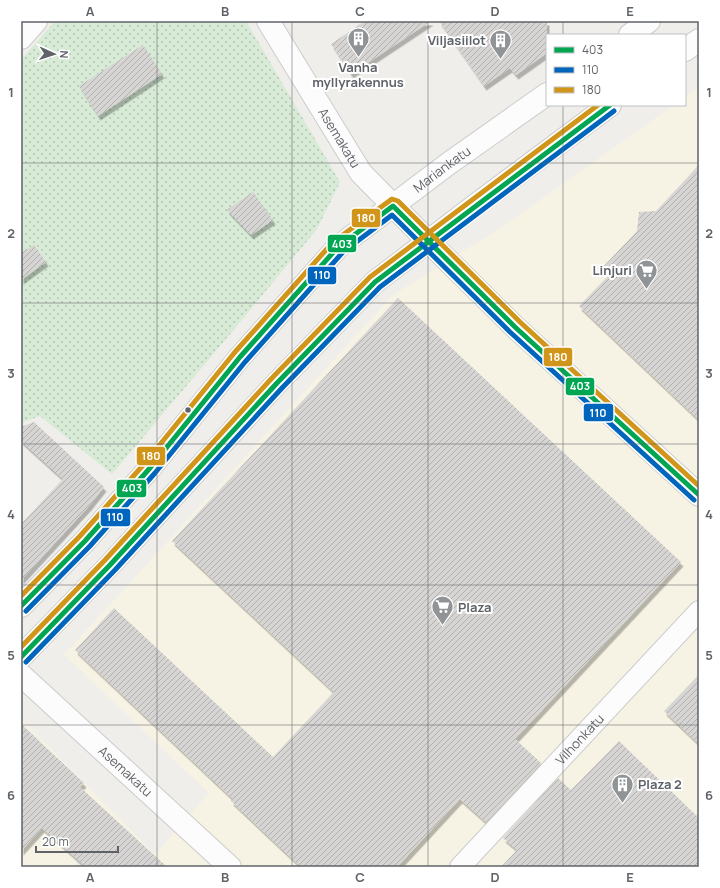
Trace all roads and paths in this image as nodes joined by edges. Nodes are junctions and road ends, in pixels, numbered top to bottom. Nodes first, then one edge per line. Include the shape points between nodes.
1 (36, 21) edge
2 (268, 21) edge
3 (649, 21) edge
4 (631, 34) edge
5 (21, 38) edge
6 (699, 40) edge
7 (686, 49) edge
8 (546, 95) edge
9 (609, 106) edge
10 (393, 206) junction
11 (428, 241) junction
12 (699, 495) edge
13 (21, 606) edge
14 (699, 611) edge
15 (21, 657) edge
16 (21, 675) edge
17 (230, 867) edge
18 (460, 867) edge

1 - 5 main road
2 - 10 main road, Asemakatu via 361,173
3 - 4 main road
6 - 7 main road
8 - 10 main road, Mariankatu
9 - 11 main road
10 - 11 main road, Asemakatu
10 - 13 main road, Mariankatu via 338,248 240,358 150,468 85,542
11 - 12 main road, Asemakatu via 515,327
11 - 15 main road via 370,287
14 - 18 street, Vilhonkatu
16 - 17 main road, Asemakatu

